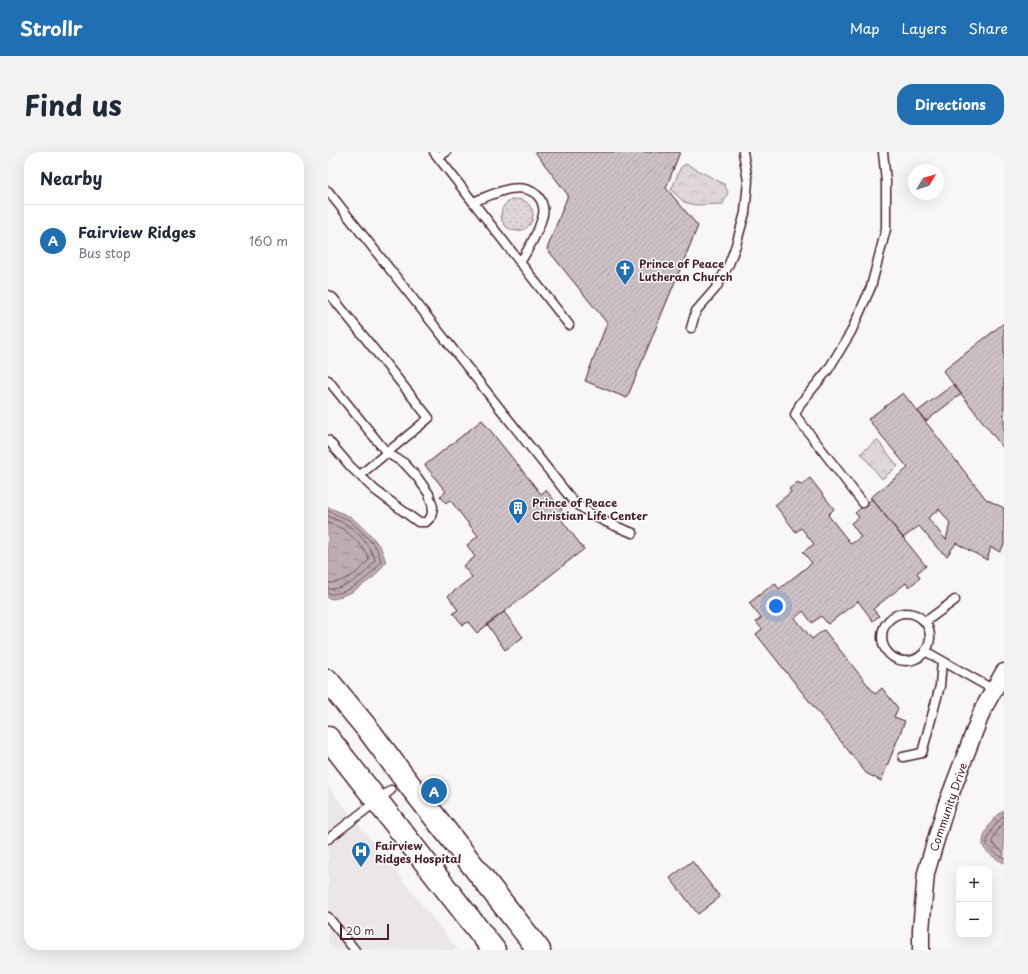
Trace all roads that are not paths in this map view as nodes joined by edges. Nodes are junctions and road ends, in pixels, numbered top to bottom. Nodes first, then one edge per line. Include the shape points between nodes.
1 (446, 152) edge
2 (743, 152) edge
3 (883, 152) edge
4 (436, 155) edge
5 (328, 191) edge
6 (473, 202) junction
7 (520, 263) junction
8 (328, 296) edge
9 (569, 325) dead end
10 (691, 328) dead end
11 (328, 380) edge
12 (328, 440) edge
13 (387, 453) junction
14 (360, 475) junction
15 (863, 503) dead end
16 (633, 533) dead end
17 (955, 600) dead end
18 (925, 622) junction
19 (925, 651) junction
20 (942, 661) junction
21 (1004, 672) edge
22 (328, 681) edge
23 (994, 690) junction
24 (328, 738) edge
25 (903, 756) dead end
26 (384, 795) junction
27 (328, 839) edge
28 (328, 917) edge
29 (355, 950) edge
30 (494, 950) edge
31 (539, 950) edge
32 (921, 950) edge

1 - 4 lane
2 - 10 lane via 748,181 745,213 736,245 730,264 716,288 696,312
3 - 15 lane via 886,229 870,287 851,332 828,370 800,404 795,415
4 - 6 lane
5 - 16 lane via 574,501 600,520
6 - 7 lane
6 - 7 lane via 515,188 533,192 540,198 543,217
7 - 9 lane
8 - 13 lane via 333,298 429,418
11 - 13 lane
12 - 14 lane
13 - 14 lane
13 - 14 lane via 404,463 429,494 433,507 431,517 426,522 418,522 375,490
17 - 18 lane
18 - 19 lane via 930,636
18 - 19 lane via 912,613 896,614 884,625 881,641 889,655 904,661 920,657
19 - 20 lane
20 - 23 lane
20 - 25 lane via 940,686 922,753
21 - 23 street, Community Drive
22 - 31 street
23 - 32 street, Community Drive via 983,709 946,806 926,873
24 - 26 street
26 - 27 lane
26 - 30 street
28 - 29 lane

